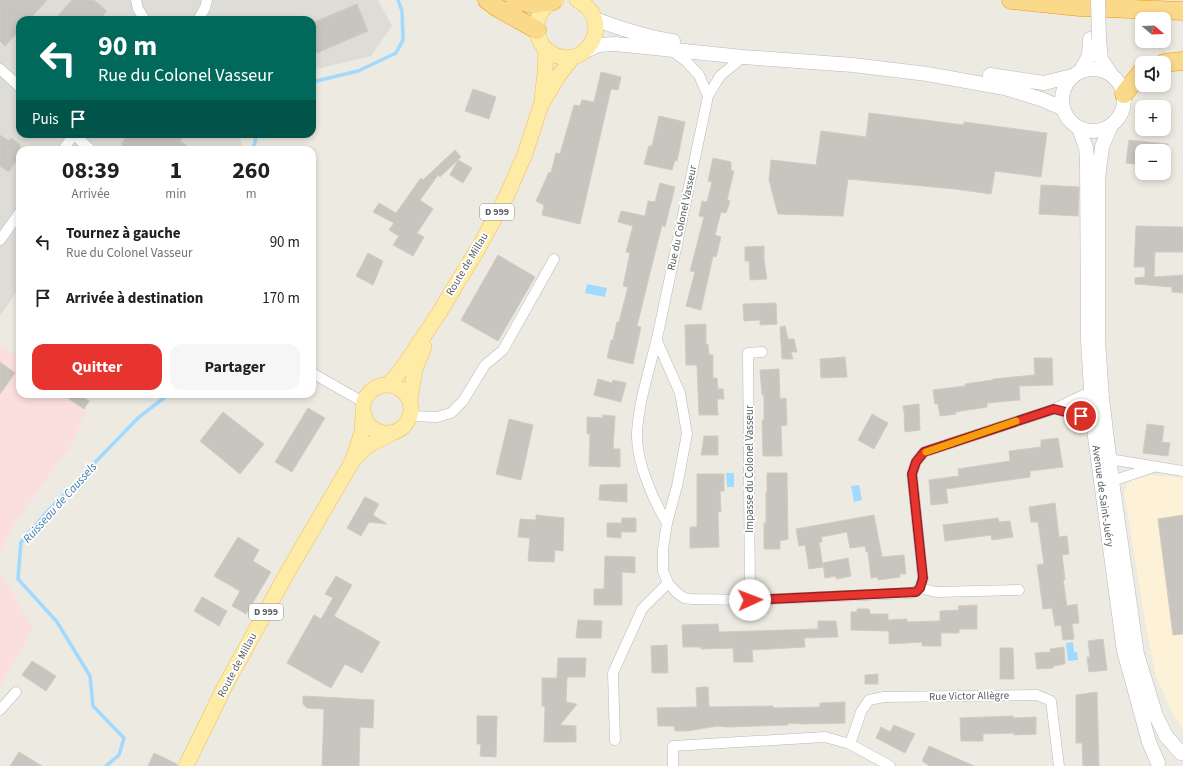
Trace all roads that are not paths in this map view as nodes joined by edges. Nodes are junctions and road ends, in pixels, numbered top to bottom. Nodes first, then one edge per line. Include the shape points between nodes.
1 (207, 0) edge
2 (487, 0) edge
3 (515, 0) edge
4 (1011, 0) edge
5 (1090, 0) edge
6 (1098, 0) edge
7 (554, 1) edge
8 (581, 1) edge
9 (137, 4) edge
10 (1183, 10) edge
11 (138, 16) edge
12 (143, 16) edge
13 (200, 16) edge
14 (595, 19) junction
15 (537, 30) junction
16 (1094, 40) junction
17 (546, 49) junction
18 (669, 49) junction
19 (578, 54) junction
20 (743, 57) junction
21 (1183, 61) edge
22 (1171, 62) edge
23 (0, 69) edge
24 (1077, 73) junction
25 (1110, 73) junction
26 (1135, 80) edge
27 (16, 83) edge
28 (1124, 94) junction
29 (708, 96) junction
30 (541, 105) junction
31 (1062, 108) junction
32 (1111, 125) junction
33 (1080, 128) junction
34 (78, 138) edge
35 (87, 146) edge
36 (16, 218) edge
37 (0, 240) edge
38 (554, 259) dead end
39 (438, 313) junction
40 (657, 341) junction
41 (762, 352) dead end
42 (316, 376) edge
43 (389, 384) junction
44 (1090, 392) junction
45 (410, 400) junction
46 (363, 409) junction
47 (1054, 409) junction
48 (410, 416) junction
49 (1093, 422) junction
50 (392, 433) junction
51 (1109, 459) junction
52 (352, 462) junction
53 (1153, 467) junction
54 (1183, 472) edge
55 (1112, 481) junction
56 (667, 523) junction
57 (668, 583) junction
58 (920, 588) junction
59 (1019, 590) dead end
60 (750, 600) junction
61 (16, 692) dead end
62 (0, 710) edge
63 (615, 740) dead end
64 (850, 744) junction
65 (1182, 753) edge
66 (1157, 765) edge
67 (186, 766) edge
68 (673, 766) edge
69 (890, 766) edge
70 (1059, 766) edge

1 - 13 street
2 - 15 highway
3 - 7 highway via 532,4
4 - 10 highway via 1080,7
5 - 16 main road
6 - 16 main road, bridge
7 - 15 main road via 542,10
8 - 14 main road via 591,10
9 - 11 street
9 - 12 street
14 - 19 main road, Route de Millau via 596,34 593,41
14 - 24 main road via 656,38 690,43 832,54 1044,83
15 - 17 main road via 538,37
16 - 24 main road via 1089,56
16 - 25 main road
17 - 19 main road via 563,57
17 - 30 main road, Route de Millau / D 999
18 - 19 main road via 615,44 598,45
18 - 20 main road
18 - 29 street via 699,75
19 - 30 main road, Route de Millau / D 999 via 559,74
20 - 29 street, Rue du Colonel Vasseur via 720,76
20 - 31 main road via 853,65 933,75 1005,88
21 - 22 highway
23 - 27 street
24 - 25 main road via 1096,68
24 - 31 main road via 1066,82 1062,90
25 - 28 main road
26 - 28 highway
28 - 32 main road via 1122,111
29 - 40 street, Rue du Colonel Vasseur
30 - 39 main road, Route de Millau / D 999 via 525,154 507,195 479,247
31 - 33 main road via 1069,120
32 - 33 main road via 1101,130 1090,131
32 - 51 main road, Avenue de Saint-Juéry via 1102,147 1098,179 1098,341
33 - 44 main road, Avenue de Saint-Juéry via 1087,158
34 - 35 street
36 - 37 street
38 - 48 street via 503,350 485,365 463,401 451,414 437,418
39 - 43 main road, Route de Millau / D 999
39 - 45 main road, Route de Millau / D 999 via 415,370
40 - 56 street via 680,393 687,434
40 - 56 street, Rue du Colonel Vasseur via 641,403 637,433 639,460 659,510
41 - 60 street, Impasse du Colonel Vasseur via 748,353
42 - 46 street
43 - 45 main road via 401,389
43 - 46 main road via 381,385 368,393
44 - 47 street
44 - 49 main road, Avenue de Saint-Juéry
45 - 48 main road
46 - 50 main road via 368,424 374,430
46 - 52 main road, Route de Millau / D 999 via 362,432
47 - 49 street
47 - 58 street via 924,452 916,462 912,474 923,578
48 - 50 main road via 400,430
49 - 66 main road, Avenue de Saint-Juéry via 1124,652
50 - 52 main road, Route de Millau / D 999 via 369,445
51 - 53 street
51 - 55 main road, Avenue de Saint-Juéry
52 - 67 main road, Route de Millau / D 999 via 235,668
53 - 54 street
53 - 55 street
55 - 65 main road, Avenue de Saint-Juéry via 1137,654 1156,716 1166,736
56 - 57 street via 663,571
57 - 60 street via 684,598
57 - 63 street via 642,609 613,673
58 - 59 street via 936,592
58 - 60 street via 911,593
61 - 62 street
64 - 68 street via 825,737 673,746
64 - 69 street
64 - 70 street, Rue Victor Allègre via 861,712 869,700 1037,695 1051,701
65 - 66 main road via 1172,754

